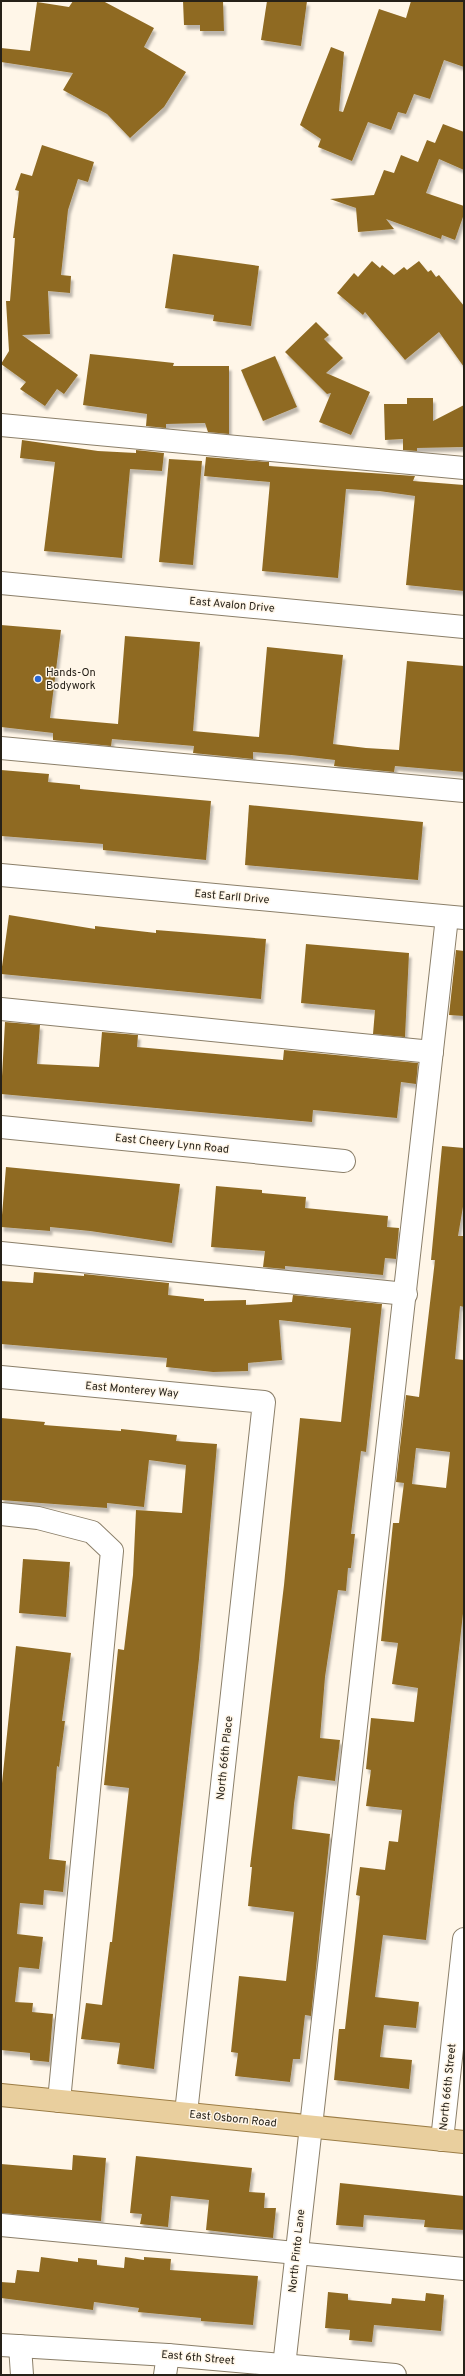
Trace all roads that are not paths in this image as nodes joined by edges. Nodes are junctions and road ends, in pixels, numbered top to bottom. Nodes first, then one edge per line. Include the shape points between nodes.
1 (1, 425) edge
2 (464, 468) edge
3 (1, 583) edge
4 (464, 627) edge
5 (1, 748) edge
6 (464, 790) edge
7 (1, 875) edge
8 (456, 917) edge
9 (1, 1009) edge
10 (432, 1052) junction
11 (1, 1128) edge
12 (344, 1161) dead end
13 (1, 1253) edge
14 (406, 1294) junction
15 (1, 1377) edge
16 (264, 1402) joint
17 (1, 1514) edge
18 (464, 1939) edge
19 (1, 2095) edge
20 (59, 2101) junction
21 (186, 2113) junction
22 (310, 2127) junction
23 (442, 2140) junction
24 (464, 2142) edge
25 (1, 2225) edge
26 (296, 2253) junction
27 (464, 2270) edge
28 (10, 2346) edge
29 (166, 2365) edge
30 (284, 2371) edge
31 (22, 2375) edge
32 (395, 2375) edge

1 - 2 street
3 - 4 street, East Avalon Drive
5 - 6 street
7 - 8 street, East Earll Drive
8 - 10 street, North Pinto Lane
9 - 10 street
10 - 14 street, North Pinto Lane
11 - 12 street, East Cheery Lynn Road
13 - 14 street
14 - 22 street, North Pinto Lane
15 - 16 street, East Monterey Way
16 - 21 street, North 66th Place
17 - 20 street via 38,1518 92,1532 112,1551
18 - 23 street, North 66th Street
19 - 20 main road, East Osborn Road
20 - 21 main road, East Osborn Road
21 - 22 main road, East Osborn Road
22 - 23 main road, East Osborn Road
22 - 26 street, North Pinto Lane
23 - 24 main road, East Osborn Road
25 - 26 street
26 - 27 street
26 - 30 street, North Pinto Lane
28 - 29 street, East 6th Street
28 - 31 street
29 - 30 street, East 6th Street
30 - 32 street, East 6th Street

